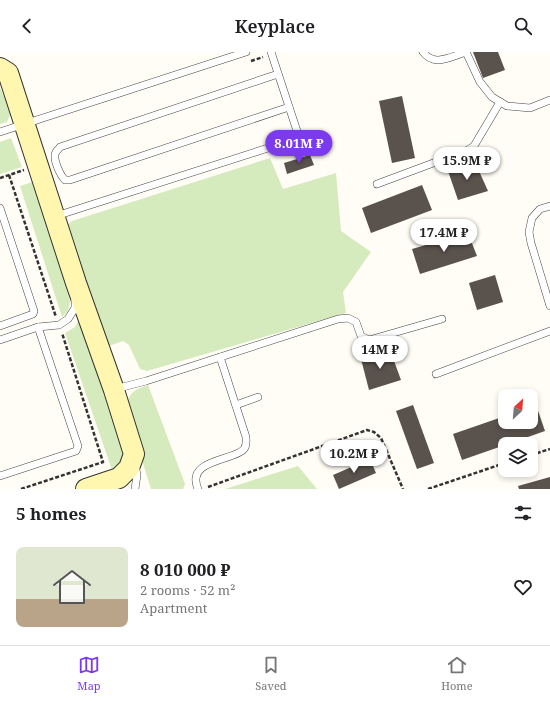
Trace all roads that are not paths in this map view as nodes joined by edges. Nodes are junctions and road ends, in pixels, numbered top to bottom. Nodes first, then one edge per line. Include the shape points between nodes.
1 (246, 52) edge
2 (271, 52) edge
3 (422, 52) edge
4 (466, 52) edge
5 (0, 68) edge
6 (278, 74) junction
7 (550, 100) edge
8 (500, 102) junction
9 (289, 107) junction
10 (25, 124) junction
11 (0, 132) edge
12 (296, 139) junction
13 (299, 151) dead end
14 (377, 184) dead end
15 (550, 206) edge
16 (0, 208) edge
17 (55, 216) junction
18 (76, 283) junction
19 (550, 306) edge
20 (442, 319) dead end
21 (0, 326) edge
22 (38, 327) junction
23 (550, 331) edge
24 (0, 340) edge
25 (220, 357) junction
26 (436, 374) dead end
27 (114, 390) junction
28 (258, 397) dead end
29 (236, 405) junction
30 (134, 454) junction
31 (0, 476) edge
32 (86, 489) edge
33 (136, 489) edge
34 (198, 489) edge

1 - 10 lane
2 - 6 lane
3 - 4 lane via 436,61
4 - 8 lane via 480,82
5 - 10 street via 8,73
6 - 9 lane
6 - 9 lane via 60,147 55,157 61,176 65,180 70,180
7 - 8 lane via 530,108 508,106
8 - 14 lane via 474,146
9 - 12 lane via 298,134
10 - 11 lane
10 - 17 street
12 - 13 lane
12 - 17 lane
15 - 19 lane via 540,208 532,218 529,232
16 - 21 lane via 34,310 33,314
17 - 18 street
18 - 22 lane via 75,308 68,319 59,325
18 - 27 street
20 - 25 lane via 369,340 361,336 356,322 348,318 338,319
22 - 24 lane
22 - 31 lane via 78,449
23 - 26 lane
25 - 27 lane
25 - 29 lane
27 - 30 street
28 - 29 lane
29 - 34 lane via 246,445 243,451 210,462 202,468 197,475
30 - 32 street via 129,468 119,478
30 - 33 lane

